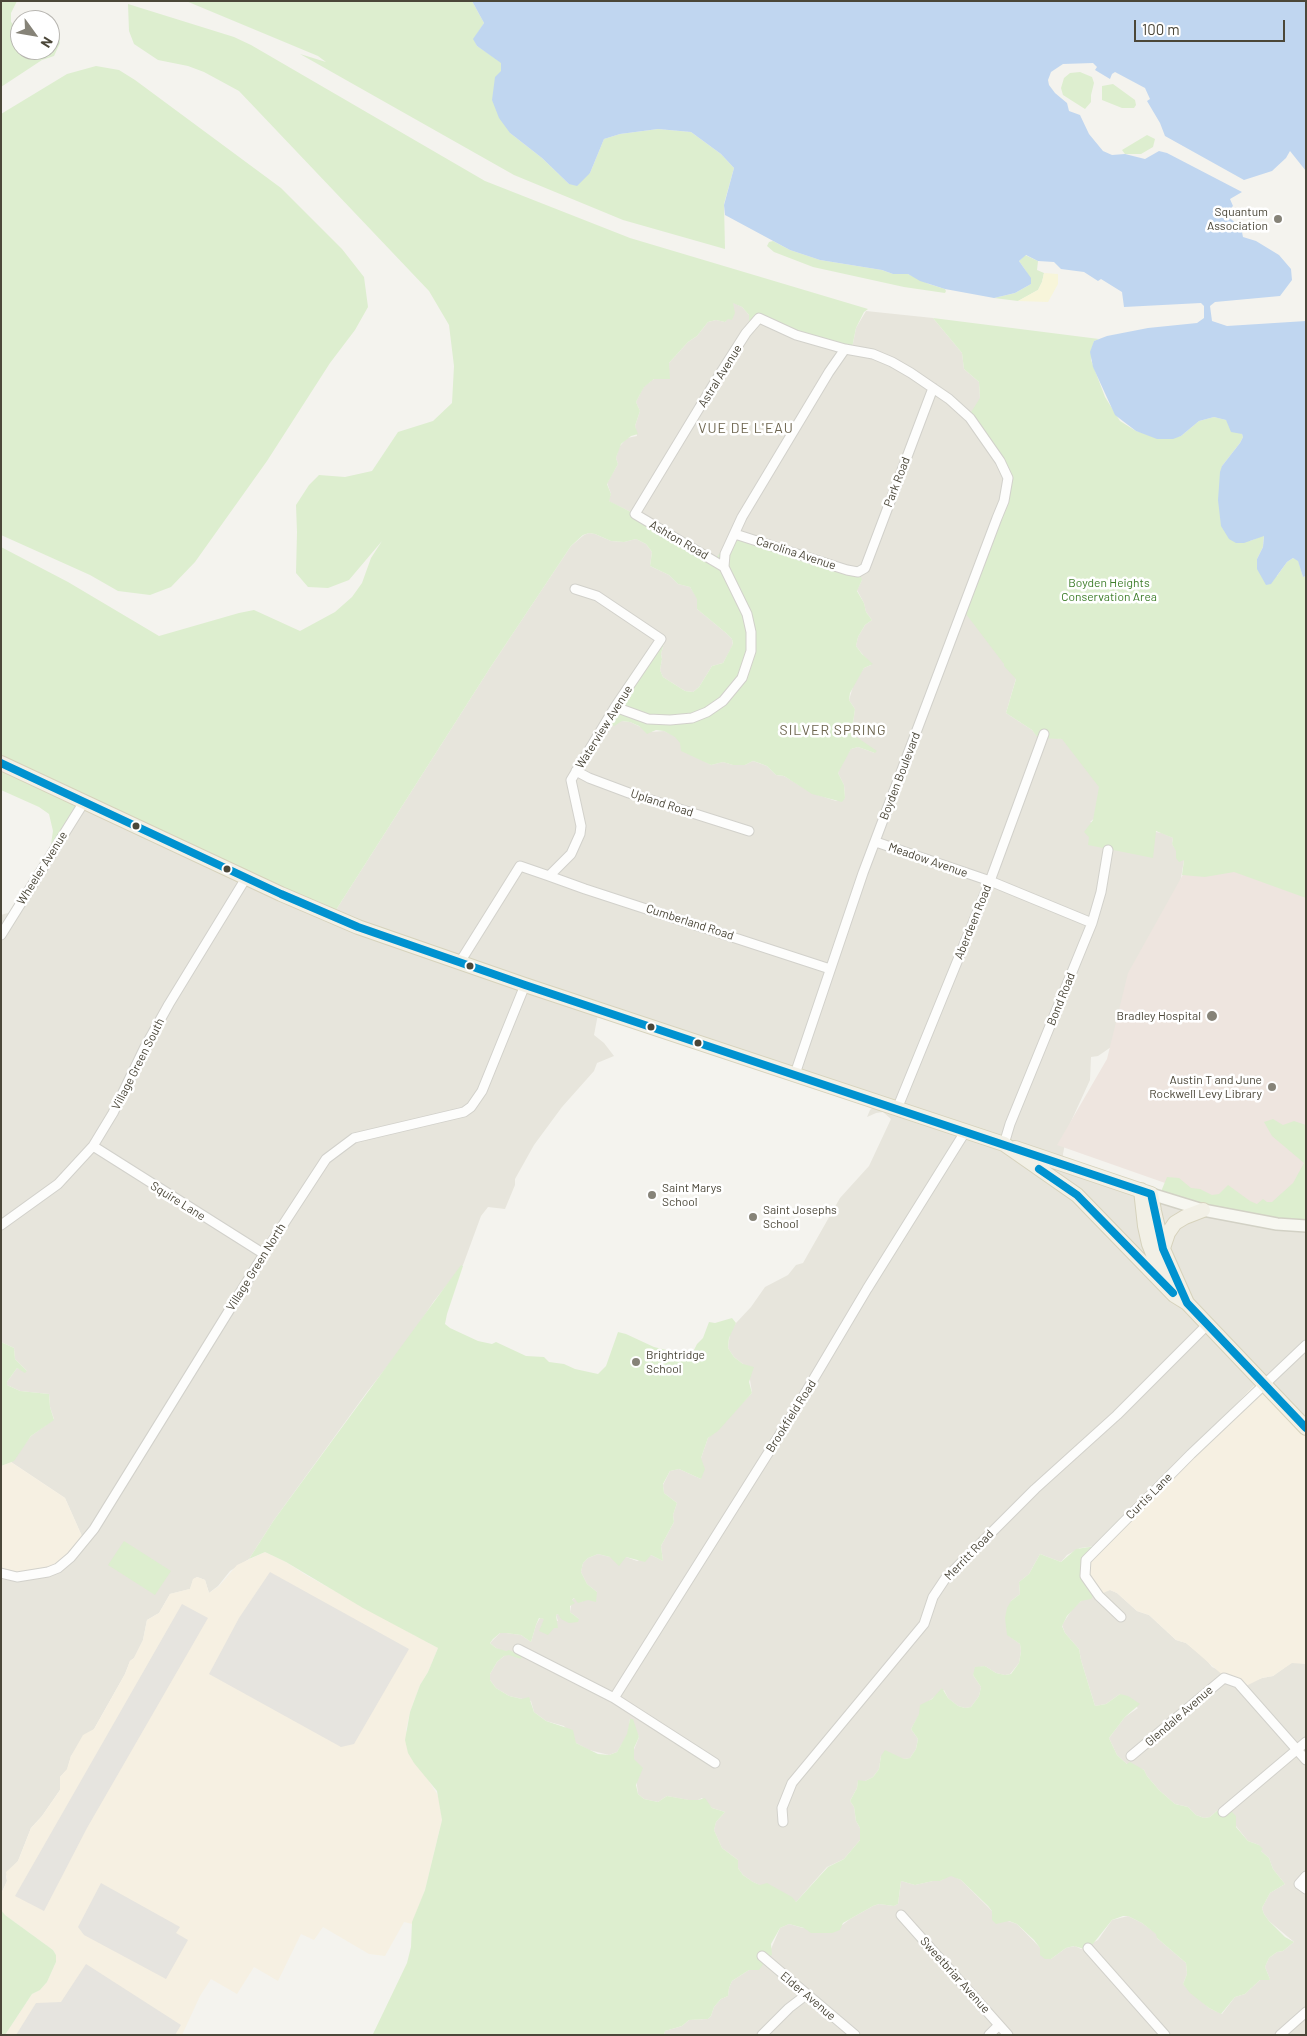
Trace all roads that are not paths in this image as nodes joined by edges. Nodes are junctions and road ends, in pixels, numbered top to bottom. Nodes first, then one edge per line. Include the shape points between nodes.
1 (845, 349) junction
2 (933, 388) junction
3 (634, 514) joint
4 (735, 534) junction
5 (724, 566) junction
6 (858, 572) joint
7 (575, 589) dead end
8 (615, 707) junction
9 (1044, 734) dead end
10 (1, 763) edge
11 (576, 771) junction
12 (84, 802) junction
13 (749, 831) dead end
14 (876, 842) junction
15 (1108, 850) dead end
16 (549, 876) junction
17 (246, 878) junction
18 (990, 881) junction
19 (1092, 923) junction
20 (1, 935) edge
21 (460, 962) junction
22 (830, 969) junction
23 (525, 985) junction
24 (796, 1074) junction
25 (897, 1109) junction
26 (966, 1132) junction
27 (1004, 1144) junction
28 (93, 1146) junction
29 (1146, 1192) junction
30 (1203, 1210) junction
31 (1, 1225) edge
32 (1306, 1226) edge
33 (1163, 1249) junction
34 (264, 1254) junction
35 (1174, 1295) junction
36 (1187, 1303) junction
37 (1207, 1325) junction
38 (1306, 1345) edge
39 (1265, 1385) junction
40 (1306, 1428) edge
41 (1, 1573) edge
42 (1121, 1617) dead end
43 (518, 1648) dead end
44 (614, 1698) junction
45 (1306, 1742) edge
46 (1297, 1750) junction
47 (1131, 1756) dead end
48 (1306, 1760) edge
49 (715, 1763) dead end
50 (1223, 1812) dead end
51 (783, 1822) dead end
52 (1304, 1878) edge
53 (1306, 1889) edge
54 (902, 1915) dead end
55 (1088, 1948) dead end
56 (762, 1956) dead end
57 (806, 1995) junction
58 (1305, 2013) edge
59 (999, 2025) junction
60 (762, 2035) edge
61 (855, 2035) edge
62 (989, 2035) edge
63 (1008, 2035) edge
64 (1166, 2035) edge
65 (1280, 2035) edge

1 - 2 street via 866,352 892,362
1 - 3 street, Astral Avenue via 796,335 759,318 756,320
1 - 4 street via 742,517
2 - 6 street, Park Road via 865,568
2 - 14 street, Boyden Boulevard via 970,418 1008,478 1004,501
3 - 5 street, Ashton Road
4 - 5 street via 725,554
4 - 6 street, Carolina Avenue
5 - 8 street via 747,614 751,632 752,651 734,690 707,712 692,718 648,719
7 - 8 street, Waterview Avenue via 597,596 661,638
8 - 11 street, Waterview Avenue
9 - 18 street, Aberdeen Road
10 - 12 main road
11 - 13 street, Upland Road via 629,793
11 - 16 street, Waterview Avenue via 570,780 582,826 580,834 571,854
12 - 17 main road
12 - 20 street, Wheeler Avenue
14 - 18 street, Meadow Avenue
14 - 22 street, Boyden Boulevard
15 - 19 street, Bond Road via 1102,892
16 - 21 street via 520,866
16 - 22 street, Cumberland Road
17 - 21 main road via 358,927
17 - 28 street, Village Green South via 169,1004
18 - 19 street, Meadow Avenue
18 - 25 street, Aberdeen Road
19 - 27 street, Bond Road
21 - 23 main road
22 - 24 street, Boyden Boulevard
23 - 24 main road
23 - 34 street, Village Green North via 482,1091 472,1107 464,1112 354,1138 326,1159
24 - 25 main road
25 - 26 main road
26 - 27 main road
26 - 44 street, Brookfield Road
27 - 29 main road
27 - 35 main road via 1078,1195
28 - 31 street, Village Green South via 58,1184
28 - 34 street, Squire Lane
29 - 30 main road
29 - 33 main road
29 - 35 main road via 1144,1226 1155,1260
30 - 32 main road
30 - 33 main road via 1174,1223
33 - 36 main road
34 - 41 street, Village Green North via 84,1543 71,1558 48,1572 17,1577
35 - 36 main road
36 - 37 main road
37 - 39 main road
37 - 51 street, Merritt Road via 1117,1415 1028,1495 945,1579 933,1597 924,1624 792,1783 782,1808
38 - 39 street, Curtis Lane
39 - 40 main road
39 - 42 street, Curtis Lane via 1086,1560 1085,1576 1099,1596
43 - 44 street
44 - 49 street
45 - 46 street
46 - 47 street, Glendale Avenue via 1238,1683 1224,1678
46 - 48 street
46 - 50 street
52 - 53 street via 1299,1884
54 - 59 street, Sweetbriar Avenue
55 - 64 street
56 - 57 street, Elder Avenue
57 - 60 street
57 - 61 street, Elder Avenue
58 - 65 street
59 - 62 street
59 - 63 street, Sweetbriar Avenue

